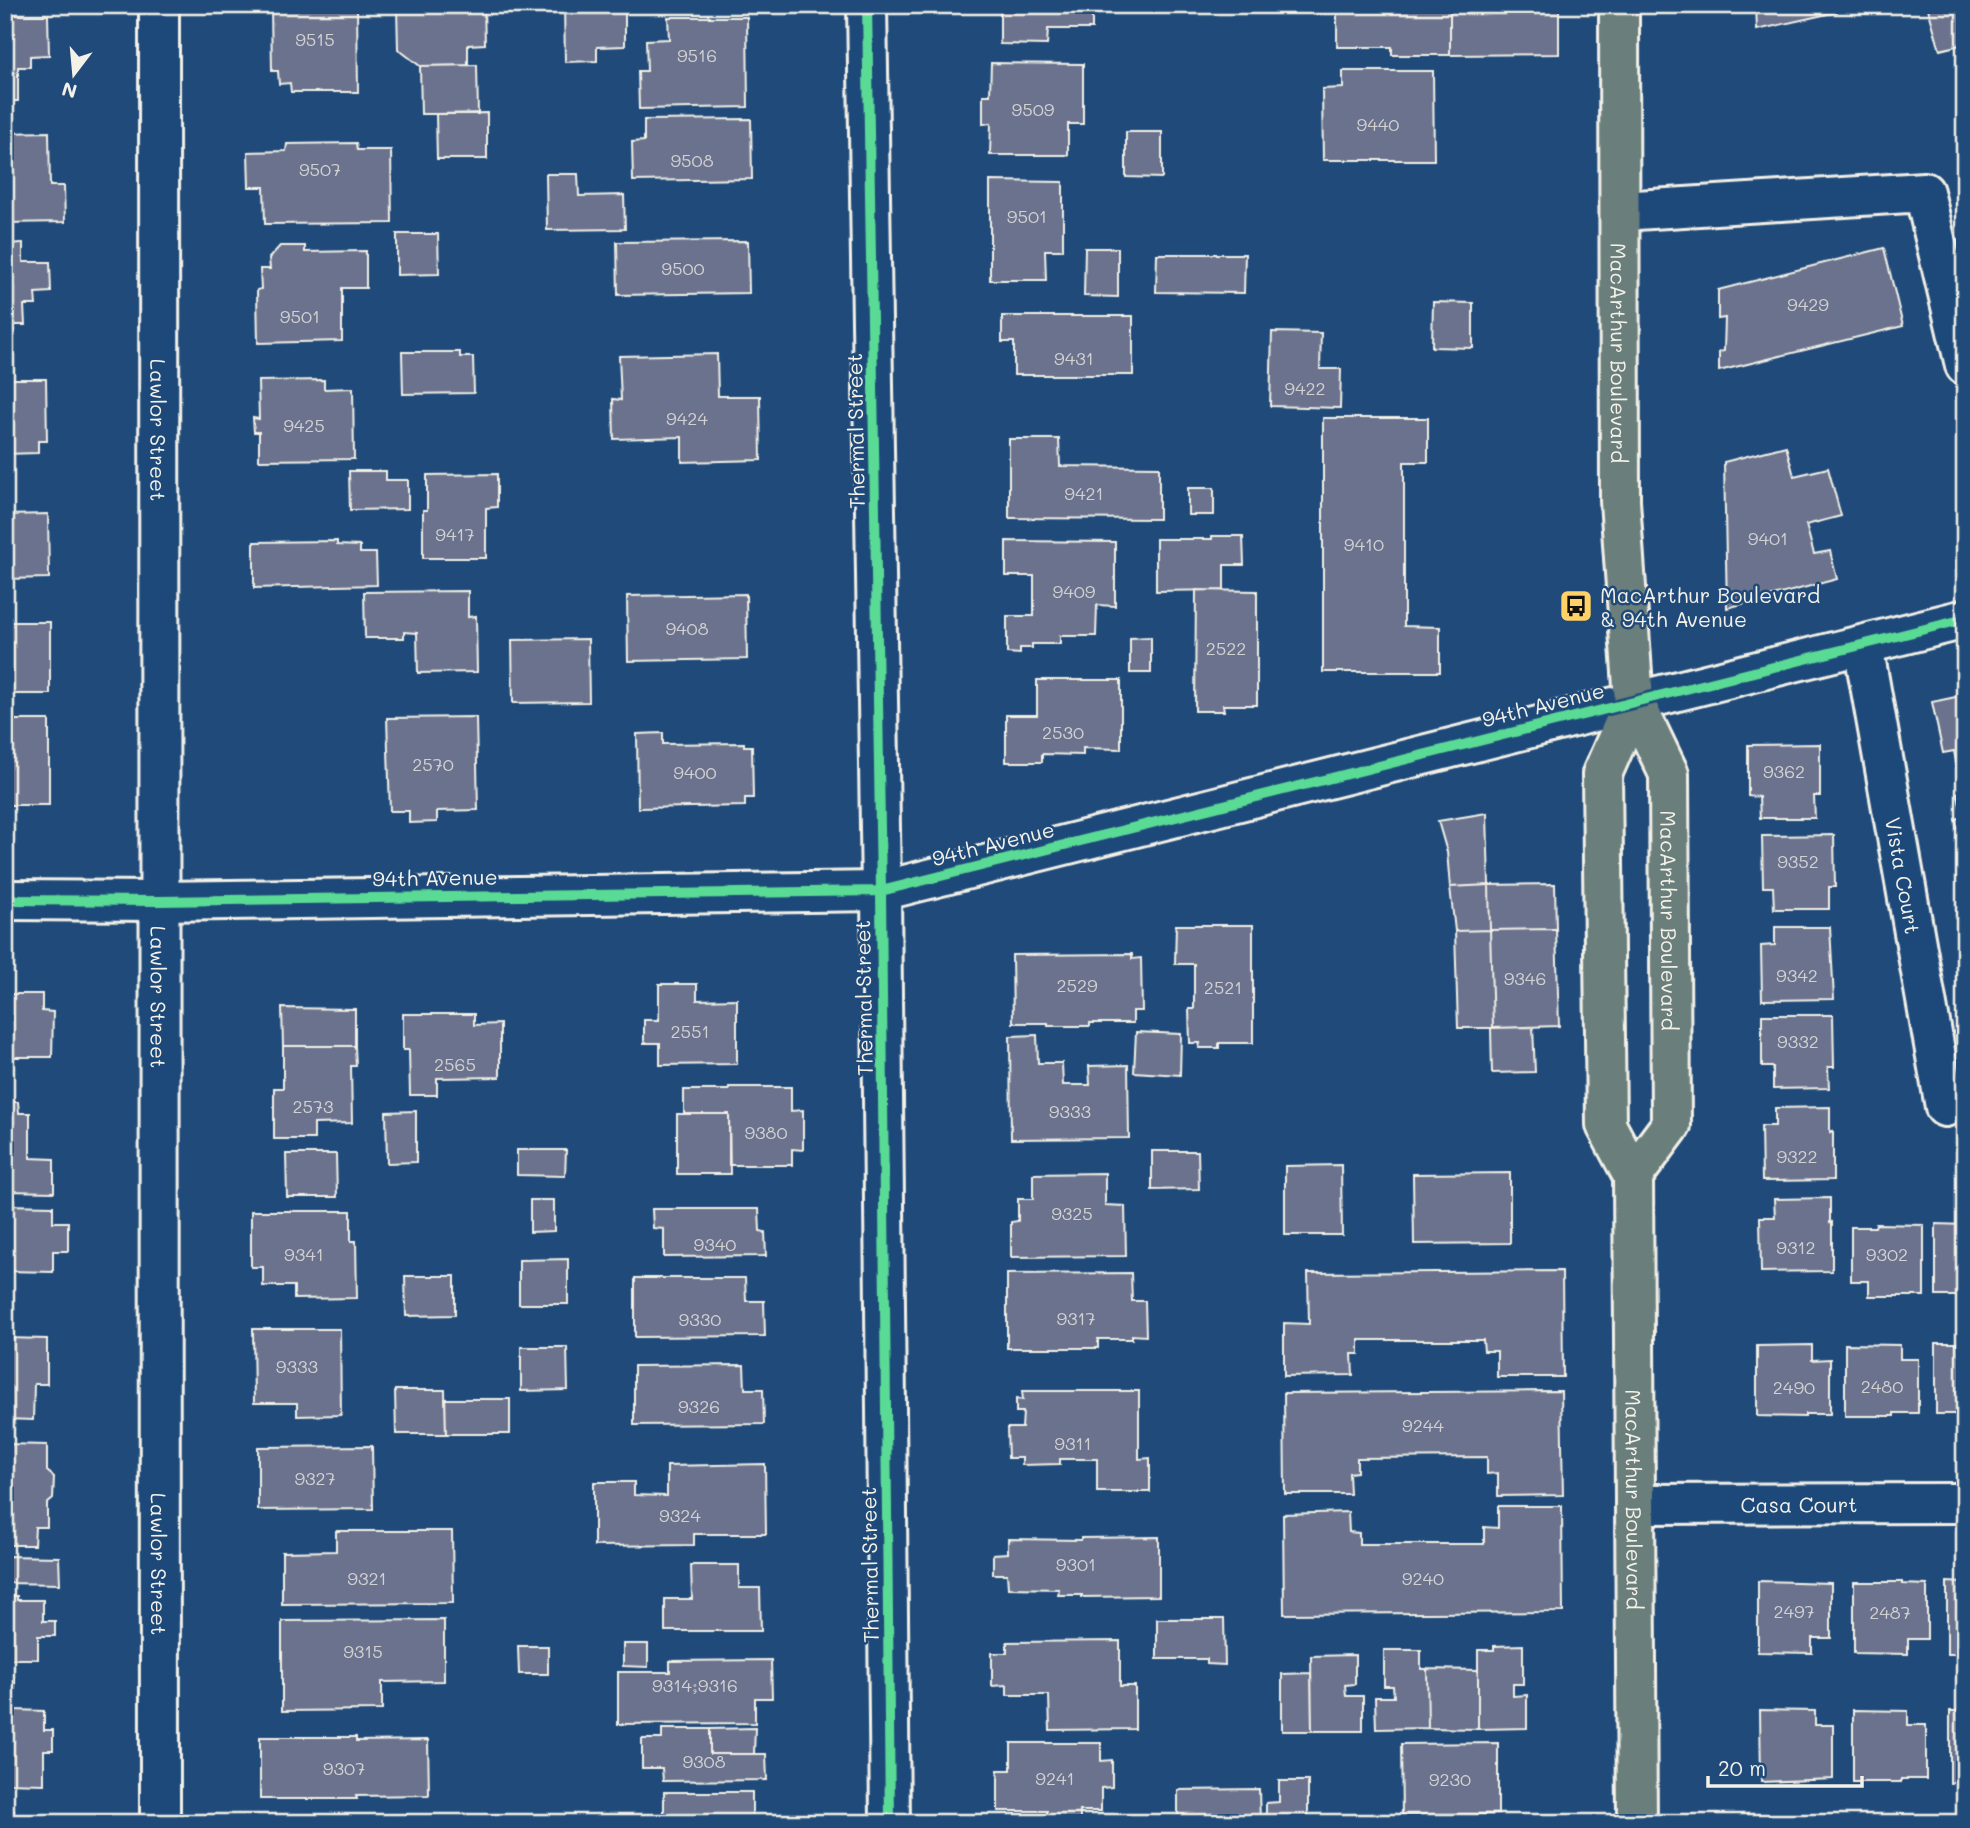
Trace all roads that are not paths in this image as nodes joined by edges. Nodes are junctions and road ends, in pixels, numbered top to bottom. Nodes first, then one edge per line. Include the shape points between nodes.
1 (159, 5) edge
2 (867, 5) edge
3 (1619, 5) edge
4 (1619, 211) junction
5 (1965, 365) edge
6 (1965, 619) edge
7 (1863, 645) junction
8 (1634, 701) junction
9 (881, 891) junction
10 (5, 900) edge
11 (159, 901) junction
12 (1945, 1107) dead end
13 (1633, 1176) junction
14 (1965, 1503) edge
15 (1635, 1504) junction
16 (160, 1823) edge
17 (891, 1823) edge
18 (1637, 1823) edge

1 - 11 street, Lawlor Street
2 - 9 street, Thermal Street
3 - 4 main road, MacArthur Boulevard
4 - 5 street via 1924,192
4 - 8 main road, MacArthur Boulevard via 1620,490
6 - 7 street, 94th Avenue
7 - 8 street, 94th Avenue
7 - 12 street, Vista Court
8 - 9 street, 94th Avenue
8 - 13 main road, MacArthur Boulevard via 1602,774 1606,1125
8 - 13 main road, MacArthur Boulevard via 1669,774 1671,1125
9 - 11 street, 94th Avenue
9 - 17 street, Thermal Street
10 - 11 street, 94th Avenue
11 - 16 street, Lawlor Street
13 - 15 main road, MacArthur Boulevard
14 - 15 street, Casa Court
15 - 18 main road, MacArthur Boulevard

